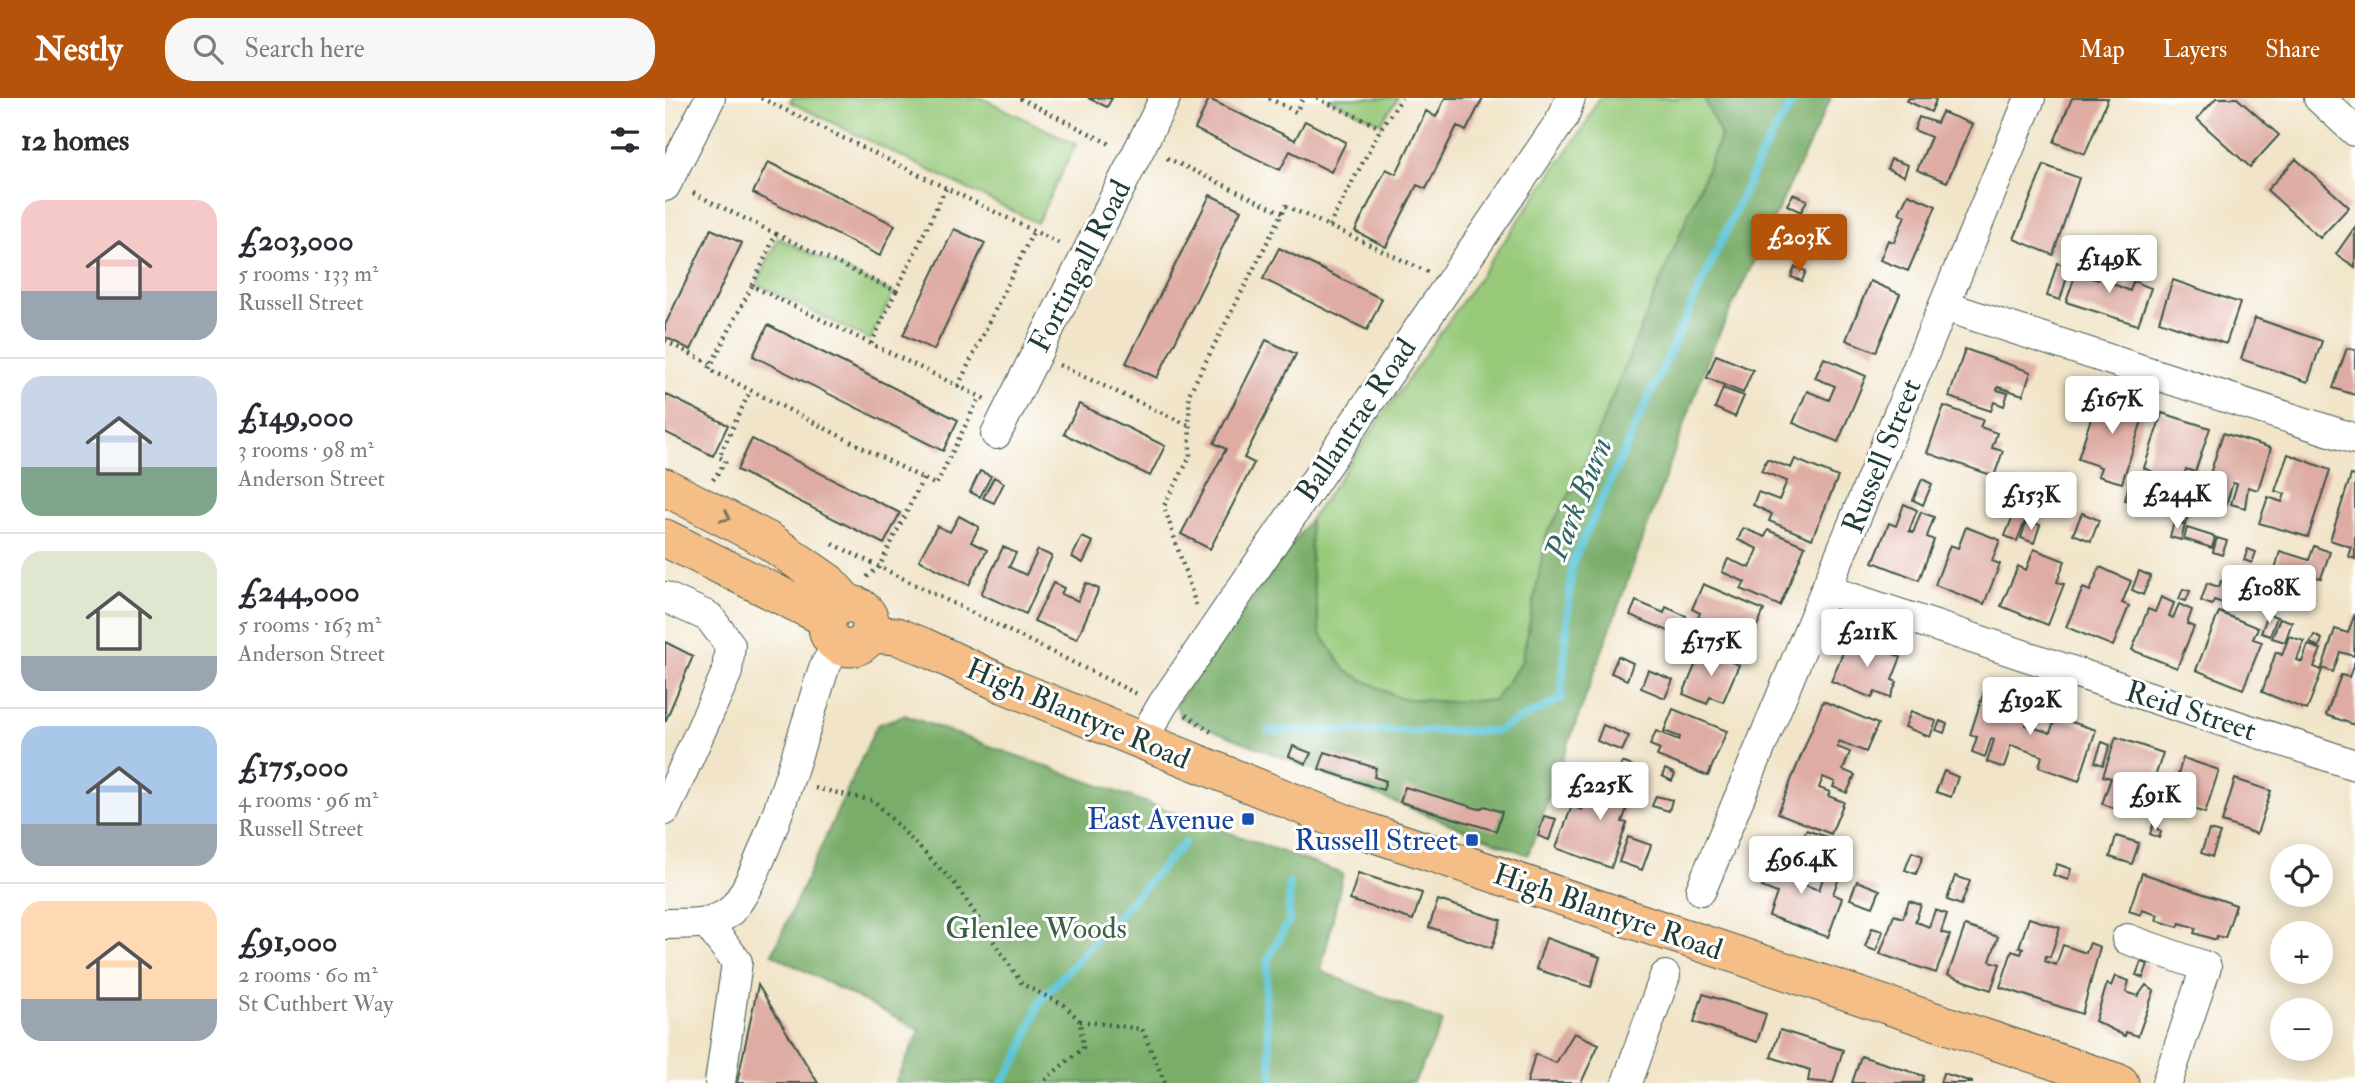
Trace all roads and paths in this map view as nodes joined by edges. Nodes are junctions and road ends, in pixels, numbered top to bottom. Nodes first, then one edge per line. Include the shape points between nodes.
1 (710, 98) edge
2 (761, 98) edge
3 (1020, 98) edge
4 (1164, 98) edge
5 (1269, 98) edge
6 (1303, 98) edge
7 (1317, 98) edge
8 (1402, 98) edge
9 (1570, 98) edge
10 (2030, 98) edge
11 (2319, 98) edge
12 (1381, 128) junction
13 (2355, 131) edge
14 (1138, 151) junction
15 (666, 183) edge
16 (946, 188) junction
17 (1283, 213) junction
18 (1329, 226) junction
19 (1034, 230) junction
20 (776, 234) junction
21 (1085, 256) junction
22 (1451, 282) junction
23 (753, 286) junction
24 (896, 291) junction
25 (1944, 306) junction
26 (665, 341) edge
27 (871, 344) junction
28 (1036, 354) junction
29 (711, 364) junction
30 (958, 386) junction
31 (750, 391) junction
32 (980, 396) junction
33 (1002, 422) joint
34 (1188, 425) junction
35 (2355, 439) edge
36 (923, 479) junction
37 (665, 487) edge
38 (701, 505) junction
39 (665, 538) edge
40 (879, 567) dead end
41 (1827, 590) junction
42 (665, 597) edge
43 (846, 625) junction
44 (1207, 639) junction
45 (1141, 742) junction
46 (2355, 765) edge
47 (787, 779) junction
48 (665, 810) edge
49 (1701, 890) dead end
50 (707, 923) junction
51 (665, 924) edge
52 (2127, 939) dead end
53 (1665, 976) dead end
54 (1080, 1021) junction
55 (720, 1083) edge
56 (1041, 1083) edge
57 (1165, 1083) edge
58 (1627, 1083) edge
59 (2120, 1083) edge
60 (2167, 1083) edge

1 - 15 street
2 - 16 path
3 - 14 path
4 - 14 street, Fortingall Road
5 - 6 path via 1296,112
7 - 12 path
8 - 12 path
9 - 22 street, Ballantrae Road via 1564,116
10 - 25 street, Russell Street
11 - 13 street
12 - 18 path
14 - 17 path
14 - 21 street, Fortingall Road
15 - 20 path
16 - 19 path
16 - 24 path
17 - 18 path via 1286,206
17 - 34 path via 1189,394
18 - 22 path
19 - 21 path
19 - 30 path
20 - 23 path
20 - 24 path
21 - 28 street, Fortingall Road
22 - 44 street, Ballantrae Road
23 - 27 path
23 - 29 path
24 - 27 path
25 - 35 street
25 - 41 street, Russell Street
26 - 29 path
27 - 30 path
28 - 33 street, Fortingall Road
28 - 34 path
29 - 31 path via 709,369
30 - 32 path
31 - 36 path
31 - 38 path via 719,457 726,461
32 - 33 path
32 - 36 path via 936,485
34 - 44 path via 1190,457 1164,506
36 - 40 path
37 - 38 main road
38 -> 43 main road via 769,541 828,582
39 - 43 main road, High Blantyre Road
41 - 46 street, Reid Street
41 - 49 street, Russell Street
42 - 48 street via 709,617 730,645 727,673
43 - 45 main road, High Blantyre Road via 897,636
43 - 47 street via 824,668
44 - 45 street, Ballantrae Road
45 - 59 main road, High Blantyre Road via 1360,829
47 - 50 street via 756,872 729,912
47 - 54 path via 874,801 956,885 1022,984 1064,1005
50 - 51 street
50 - 55 street via 737,962
52 - 60 street via 2206,967
53 - 58 street
54 - 56 path via 1083,1048
54 - 57 path via 1142,1029

